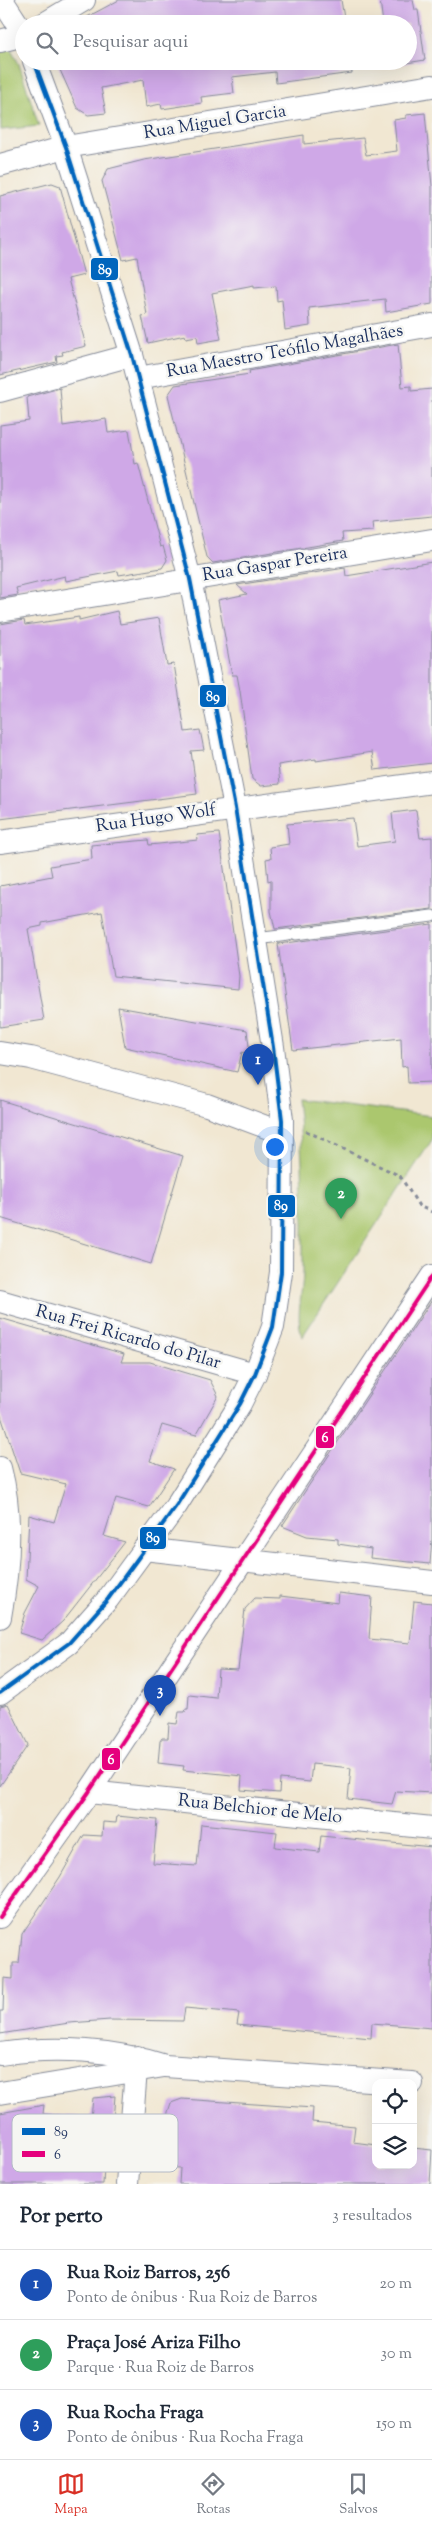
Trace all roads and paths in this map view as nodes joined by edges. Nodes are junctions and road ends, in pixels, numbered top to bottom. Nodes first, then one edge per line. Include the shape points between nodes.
1 (2, 0) edge
2 (84, 0) edge
3 (59, 15) edge
4 (15, 21) edge
5 (15, 37) edge
6 (0, 41) edge
7 (37, 70) edge
8 (432, 86) edge
9 (66, 147) junction
10 (0, 165) edge
11 (432, 325) edge
12 (132, 355) junction
13 (138, 378) junction
14 (0, 391) edge
15 (432, 540) edge
16 (190, 579) junction
17 (0, 611) edge
18 (432, 782) edge
19 (235, 808) junction
20 (0, 842) edge
21 (432, 916) edge
22 (256, 939) junction
23 (0, 1053) edge
24 (282, 1126) junction
25 (432, 1212) edge
26 (432, 1276) edge
27 (0, 1301) edge
28 (255, 1374) junction
29 (0, 1468) edge
30 (144, 1549) junction
31 (242, 1560) junction
32 (432, 1582) edge
33 (0, 1617) edge
34 (0, 1693) edge
35 (88, 1792) junction
36 (432, 1828) edge
37 (0, 1917) edge
38 (0, 2054) edge
39 (136, 2064) junction
40 (372, 2080) edge
41 (417, 2083) edge
42 (432, 2084) edge
43 (0, 2093) edge
44 (132, 2114) edge

1 - 4 street
2 - 3 street
5 - 6 street
7 - 9 street
8 - 9 street, Rua Miguel Garcia
9 - 10 street, Rua Miguel Garcia
9 - 12 street
11 - 13 street, Rua Maestro Teófilo Magalhães
12 - 13 street
12 - 14 street
13 - 16 street
15 - 16 street, Rua Gaspar Pereira
16 - 17 street, Rua Gaspar Pereira
16 - 19 street
18 - 19 street, Rua Hugo Wolf
19 - 20 street, Rua Hugo Wolf
19 - 22 street
21 - 22 lane
22 - 24 street
23 - 24 street via 31,1058
24 - 25 path via 400,1176 418,1206
24 - 28 street via 281,1272 274,1326
26 - 31 street
27 - 28 street, Rua Frei Ricardo do Pilar
28 - 30 street via 240,1404 176,1506
29 - 33 street via 9,1526 5,1592
30 - 31 street
30 - 34 street via 108,1599 69,1643
31 - 32 street
31 - 35 street
35 - 36 street, Rua Belchior de Melo
35 - 37 street
38 - 39 street via 65,2050
39 - 40 street
39 - 43 street
39 - 44 street
41 - 42 street

